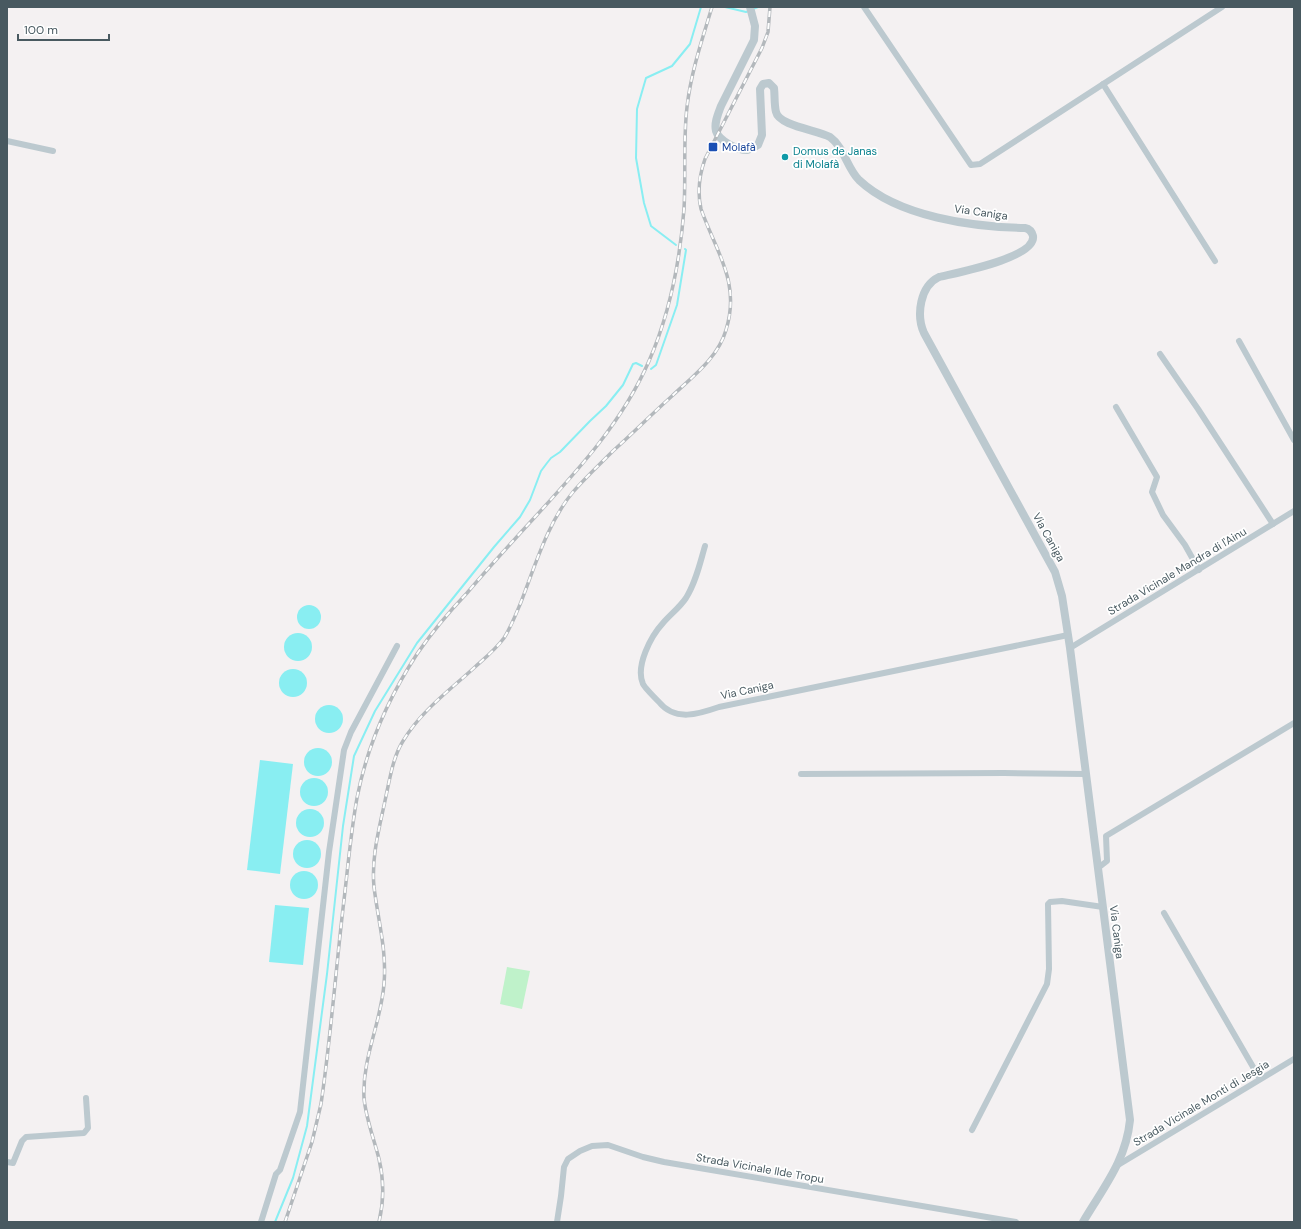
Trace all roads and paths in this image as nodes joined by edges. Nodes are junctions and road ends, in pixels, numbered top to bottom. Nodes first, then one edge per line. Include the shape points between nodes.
1 (750, 7) edge
2 (864, 7) edge
3 (1222, 7) edge
4 (1103, 84) junction
5 (7, 140) edge
6 (53, 151) dead end
7 (1215, 261) dead end
8 (1239, 341) dead end
9 (1160, 354) dead end
10 (1116, 407) dead end
11 (1294, 440) edge
12 (1294, 511) edge
13 (1273, 524) junction
14 (705, 546) dead end
15 (1199, 570) junction
16 (1068, 634) junction
17 (398, 646) dead end
18 (1070, 648) junction
19 (1294, 723) edge
20 (801, 774) dead end
21 (1085, 774) junction
22 (1098, 868) junction
23 (1103, 907) junction
24 (1164, 913) dead end
25 (1294, 1059) edge
26 (1260, 1079) junction
27 (86, 1098) dead end
28 (972, 1130) dead end
29 (7, 1162) edge
30 (1118, 1165) junction
31 (261, 1222) edge
32 (557, 1222) edge
33 (1016, 1222) edge
34 (1083, 1222) edge

1 - 16 street, Via Caniga via 754,40 721,106 716,123 717,134 726,142 744,150 758,145 762,135 760,89 763,84 769,83 774,88 779,118 830,138 857,178 884,198 934,216 990,227 1025,228 1031,231 1033,240 1024,250 978,268 934,279 924,295 920,318 924,333 1055,572
2 - 4 street via 971,165 980,164
3 - 4 street
4 - 7 street
5 - 6 street
8 - 11 street
9 - 13 street
10 - 15 street via 1157,477 1152,492 1163,515
12 - 13 street, Strada Vicinale Mandra di l'Ainu
13 - 15 street, Strada Vicinale Mandra di l'Ainu
14 - 16 street, Via Caniga via 686,598 654,636 641,667 643,686 671,712 680,715 702,713 723,706
15 - 18 street, Strada Vicinale Mandra di l'Ainu
16 - 18 street, Via Caniga
17 - 31 street via 351,732 344,750 329,852 300,1112
18 - 21 street, Via Caniga
19 - 22 street via 1106,836 1107,861
20 - 21 street
21 - 22 street, Via Caniga
22 - 23 street, Via Caniga
23 - 28 street via 1062,901 1048,904 1047,984
23 - 30 street, Via Caniga via 1130,1120
24 - 26 street
25 - 26 street, Strada Vicinale Monti di Jesgia
26 - 30 street, Strada Vicinale Monti di Jesgia
27 - 29 street via 88,1128 84,1133 26,1137 13,1163
30 - 34 street, Via Caniga
32 - 33 street, Strada Vicinale Ilde Tropu via 564,1167 568,1160 592,1146 608,1145 643,1158 664,1162

